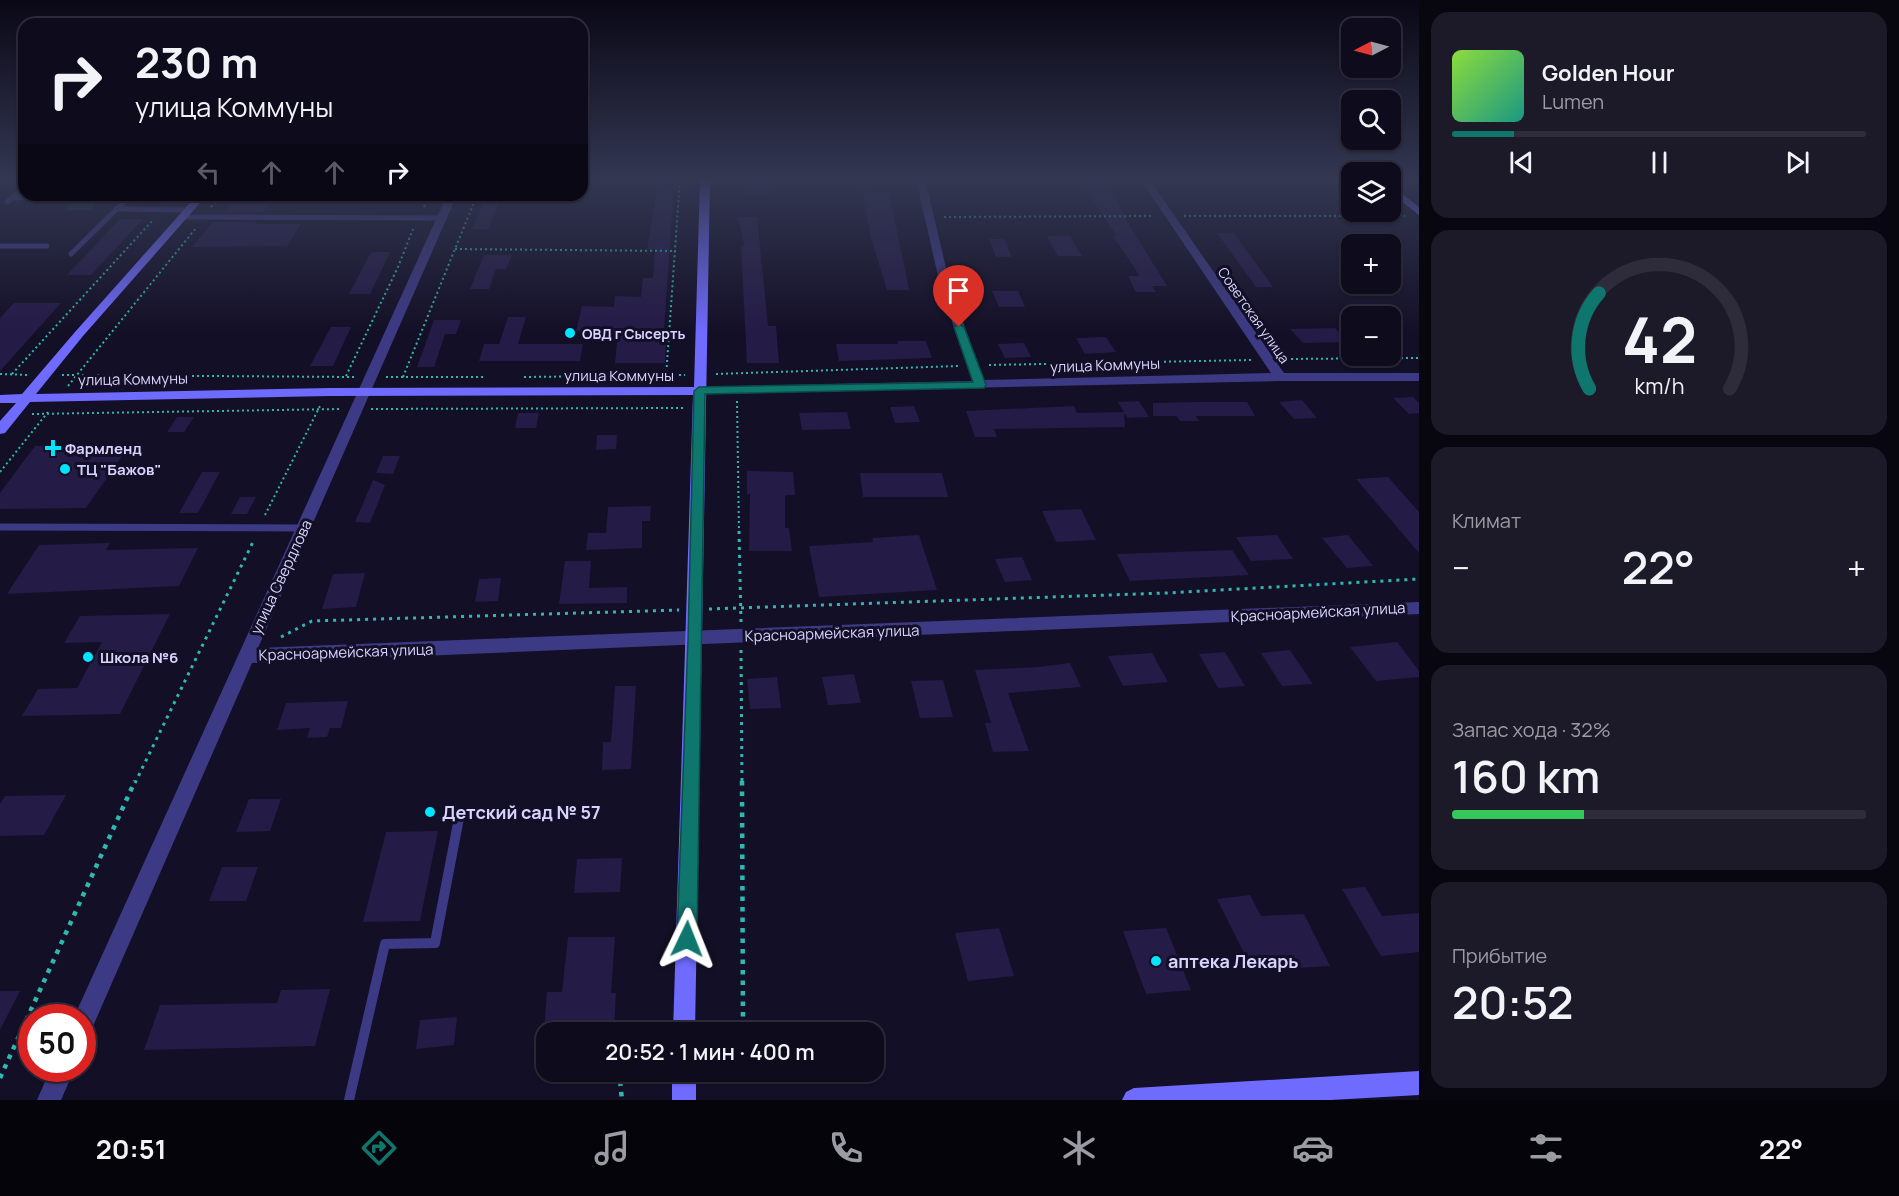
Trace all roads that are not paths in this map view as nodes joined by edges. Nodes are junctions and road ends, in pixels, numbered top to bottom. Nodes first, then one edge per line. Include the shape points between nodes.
1 (94, 230) edge
2 (171, 230) edge
3 (437, 230) edge
4 (704, 230) edge
5 (932, 230) edge
6 (1179, 230) edge
7 (0, 246) edge
8 (47, 246) dead end
9 (70, 254) dead end
10 (1280, 377) junction
11 (1419, 377) edge
12 (980, 385) junction
13 (699, 391) junction
14 (365, 392) junction
15 (0, 399) edge
16 (28, 399) junction
17 (0, 430) edge
18 (0, 527) edge
19 (304, 528) junction
20 (1419, 608) edge
21 (696, 639) junction
22 (245, 656) junction
23 (459, 818) dead end
24 (91, 1004) edge
25 (684, 1022) edge
26 (57, 1082) edge
27 (684, 1082) edge
28 (1419, 1083) edge
29 (49, 1100) edge
30 (349, 1100) edge
31 (684, 1100) edge
32 (1134, 1100) edge

1 - 9 lane
2 - 16 street via 79,334
3 - 14 street, улица Свердлова
4 - 13 street
5 - 12 street via 946,289
6 - 10 street, Советская улица
7 - 8 lane
10 - 11 street, улица Коммуны
10 - 12 street, улица Коммуны
12 - 13 street, улица Коммуны
13 - 14 street, улица Коммуны
13 - 21 street
14 - 16 street, улица Коммуны
14 - 19 street, улица Свердлова
15 - 16 street, улица Коммуны
16 - 17 street
18 - 19 lane
19 - 22 street, улица Свердлова
20 - 21 street, Красноармейская улица
21 - 22 street, Красноармейская улица
21 - 25 street
22 - 24 street, улица Свердлова
23 - 30 lane via 435,943 385,944
26 - 29 street
27 - 31 street
28 - 32 street

